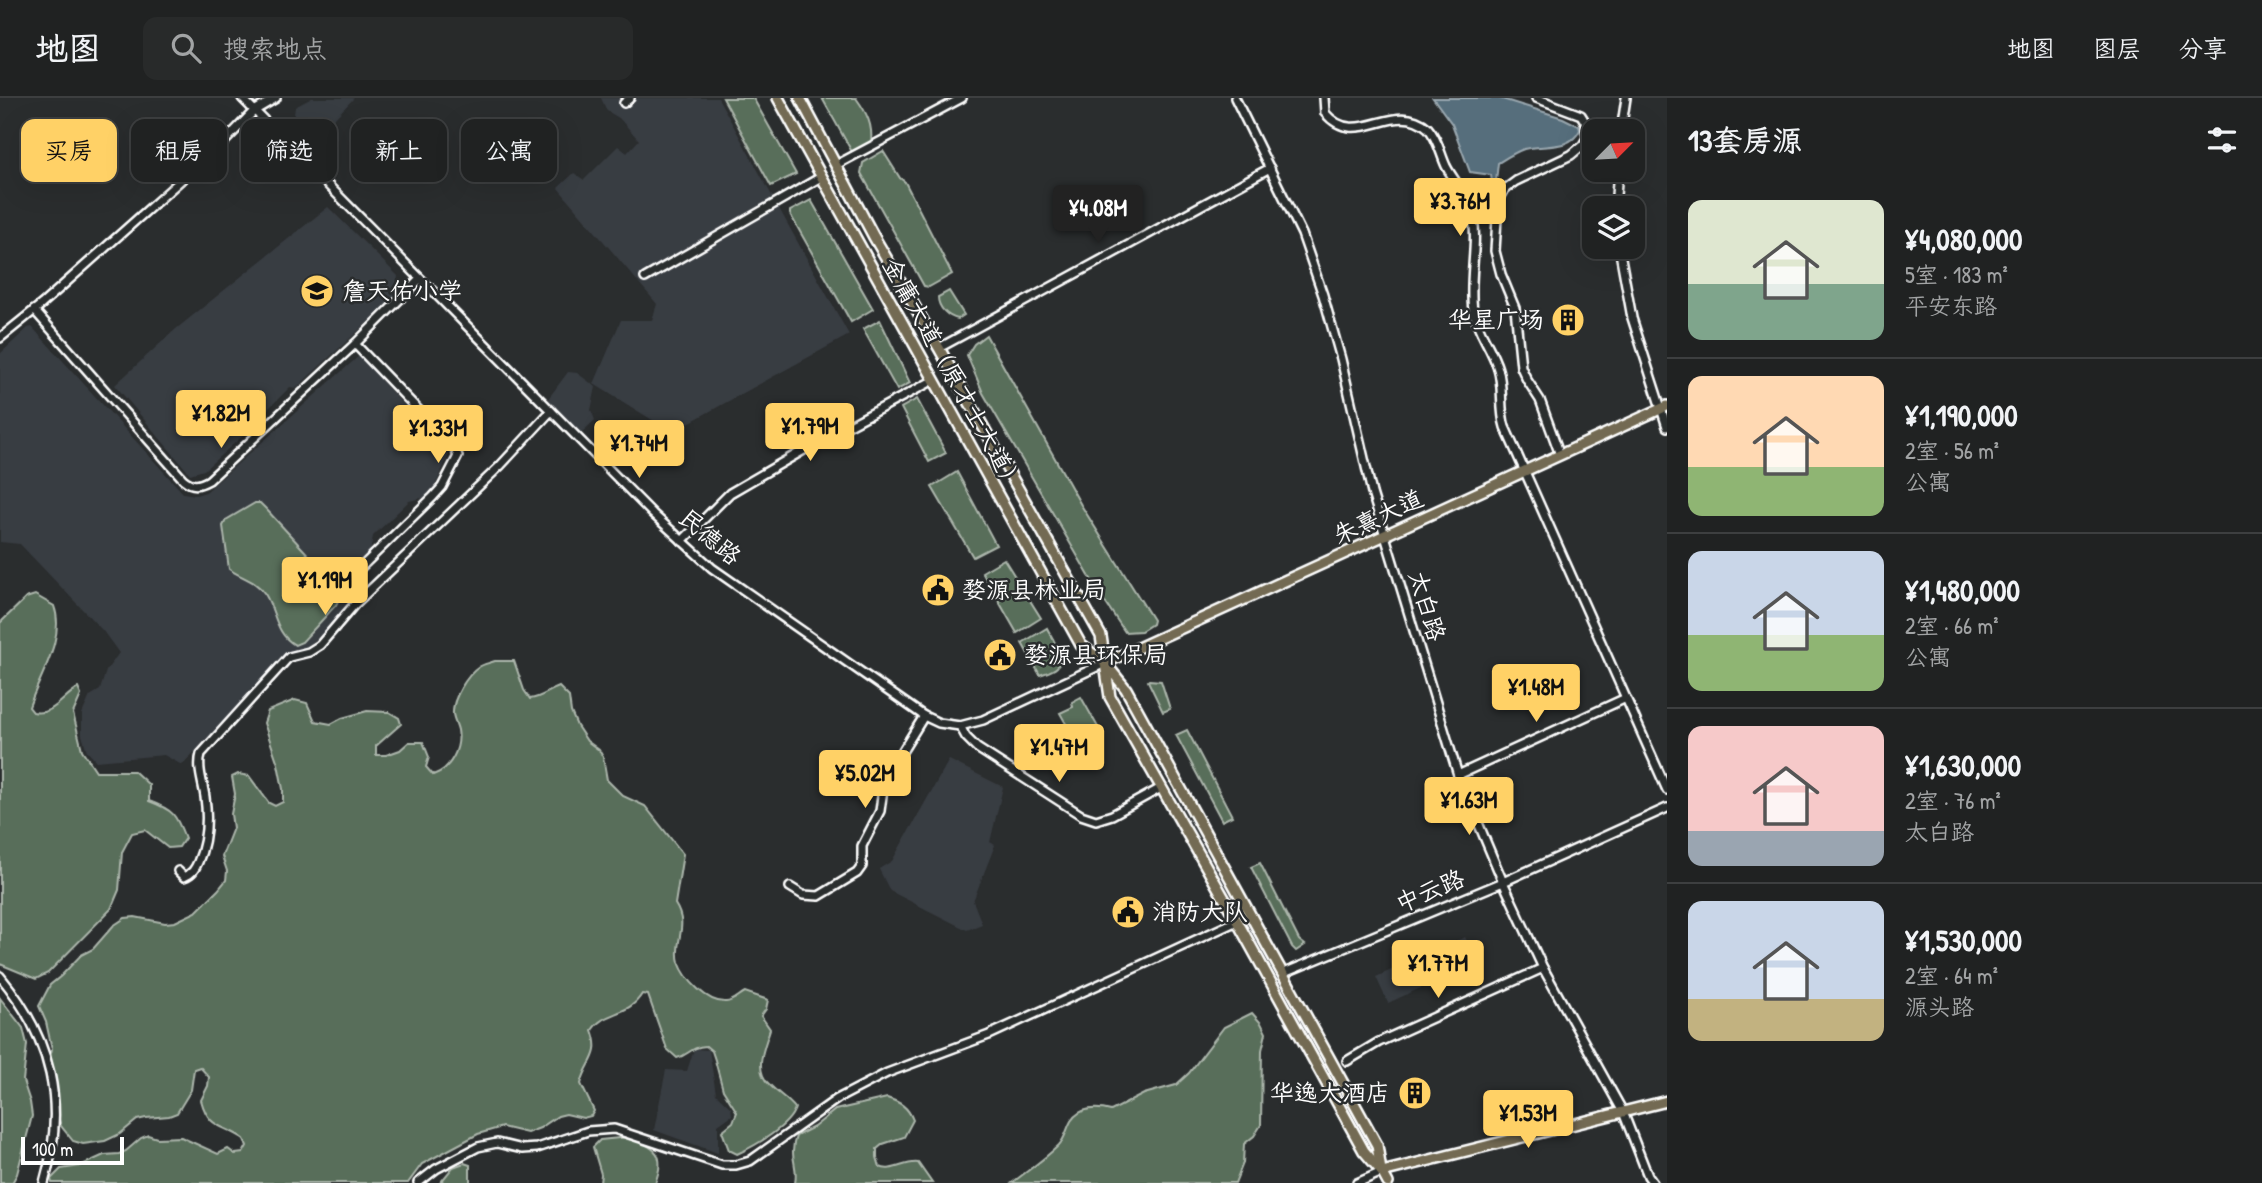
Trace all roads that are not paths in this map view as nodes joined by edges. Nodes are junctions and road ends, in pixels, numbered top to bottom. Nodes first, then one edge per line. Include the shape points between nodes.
1 (242, 98) edge
2 (276, 98) edge
3 (778, 98) edge
4 (800, 98) edge
5 (962, 98) edge
6 (1235, 98) edge
7 (1324, 98) edge
8 (1536, 98) edge
9 (1626, 98) edge
10 (254, 111) junction
11 (1623, 119) edge
12 (836, 165) junction
13 (1270, 168) junction
14 (821, 177) junction
15 (1500, 196) junction
16 (1466, 198) junction
17 (1621, 259) edge
18 (645, 278) dead end
19 (420, 279) junction
20 (34, 310) junction
21 (0, 338) edge
22 (355, 344) junction
23 (939, 348) junction
24 (934, 380) junction
25 (1663, 408) edge
26 (551, 411) junction
27 (1667, 427) edge
28 (1560, 455) junction
29 (1523, 472) junction
30 (1385, 534) junction
31 (682, 541) junction
32 (343, 584) dead end
33 (1105, 663) junction
34 (1626, 698) junction
35 (924, 716) junction
36 (960, 726) junction
37 (1458, 775) junction
38 (1161, 788) junction
39 (1667, 790) edge
40 (1667, 808) edge
41 (178, 871) dead end
42 (1503, 882) junction
43 (790, 887) dead end
44 (1237, 920) junction
45 (1543, 968) junction
46 (1284, 973) junction
47 (0, 976) edge
48 (1348, 1061) dead end
49 (1667, 1101) edge
50 (1623, 1112) junction
51 (1382, 1172) junction
52 (44, 1183) edge
53 (418, 1183) edge
54 (1357, 1183) edge
55 (1388, 1183) edge
56 (1653, 1183) edge

1 - 10 street, 民德路
2 - 10 street
3 - 14 main road, 金庸大道（原才士大道）
4 - 12 main road, 金庸大道（原才士大道）
5 - 12 street
6 - 13 street, 太白路
7 - 16 street via 1325,113 1344,126 1393,116 1417,120 1437,141 1451,177
8 - 15 street via 1581,115 1587,138 1571,155 1516,181
9 - 11 street
10 - 19 street, 民德路
10 - 20 street
12 - 23 main road, 金庸大道（原才士大道）
13 - 23 street
13 - 30 street, 太白路 via 1302,234 1323,295
14 - 18 street
14 - 24 main road, 金庸大道（原才士大道）
15 - 16 street via 1484,192
15 - 28 street via 1495,251 1515,308 1521,367 1540,400
16 - 29 street via 1474,239 1474,310 1500,376 1502,418
17 - 25 street via 1632,318
19 - 22 street
19 - 26 street, 民德路
20 - 21 street
20 - 22 street via 191,485 209,480
22 - 32 street via 458,456 442,487
23 - 33 main road, 金庸大道（原才士大道） via 1101,635
24 - 31 street via 730,493
24 - 33 main road, 金庸大道（原才士大道） via 1081,645
25 - 27 street
25 - 28 main road, 朱熹大道
26 - 31 street, 民德路
26 - 41 street via 354,605 320,645 289,657 201,754 207,830 192,873 184,877
28 - 29 main road, 朱熹大道
29 - 30 main road, 朱熹大道
29 - 34 street
30 - 33 main road, 朱熹大道
30 - 37 street, 太白路
31 - 35 street, 民德路 via 712,568
33 - 36 street via 984,720
33 - 38 main road, 金庸大道（原才士大道） via 1110,697
33 - 46 main road, 金庸大道（原才士大道） via 1126,688
34 - 37 street
34 - 39 street
35 - 36 street, 民德路
35 - 43 street via 884,781 880,811 862,846 862,866 857,873 819,896 803,895
36 - 38 street via 977,748 1097,821
37 - 42 street, 太白路
38 - 44 main road, 金庸大道（原才士大道）
40 - 42 street, 中云路
42 - 45 street, 太白路
42 - 46 street, 中云路
44 - 51 main road, 金庸大道（原才士大道） via 1364,1151
44 - 53 street via 989,1035 887,1073 837,1099 750,1161 736,1166 614,1129 588,1131 537,1149 497,1143 478,1147 436,1168
45 - 48 street via 1379,1042
45 - 50 street, 太白路
46 - 51 main road, 金庸大道（原才士大道） via 1377,1145
47 - 52 street via 34,1026 52,1077 55,1121
49 - 50 main road
50 - 51 main road
50 - 56 street, 太白路
51 - 54 street
51 - 55 main road

